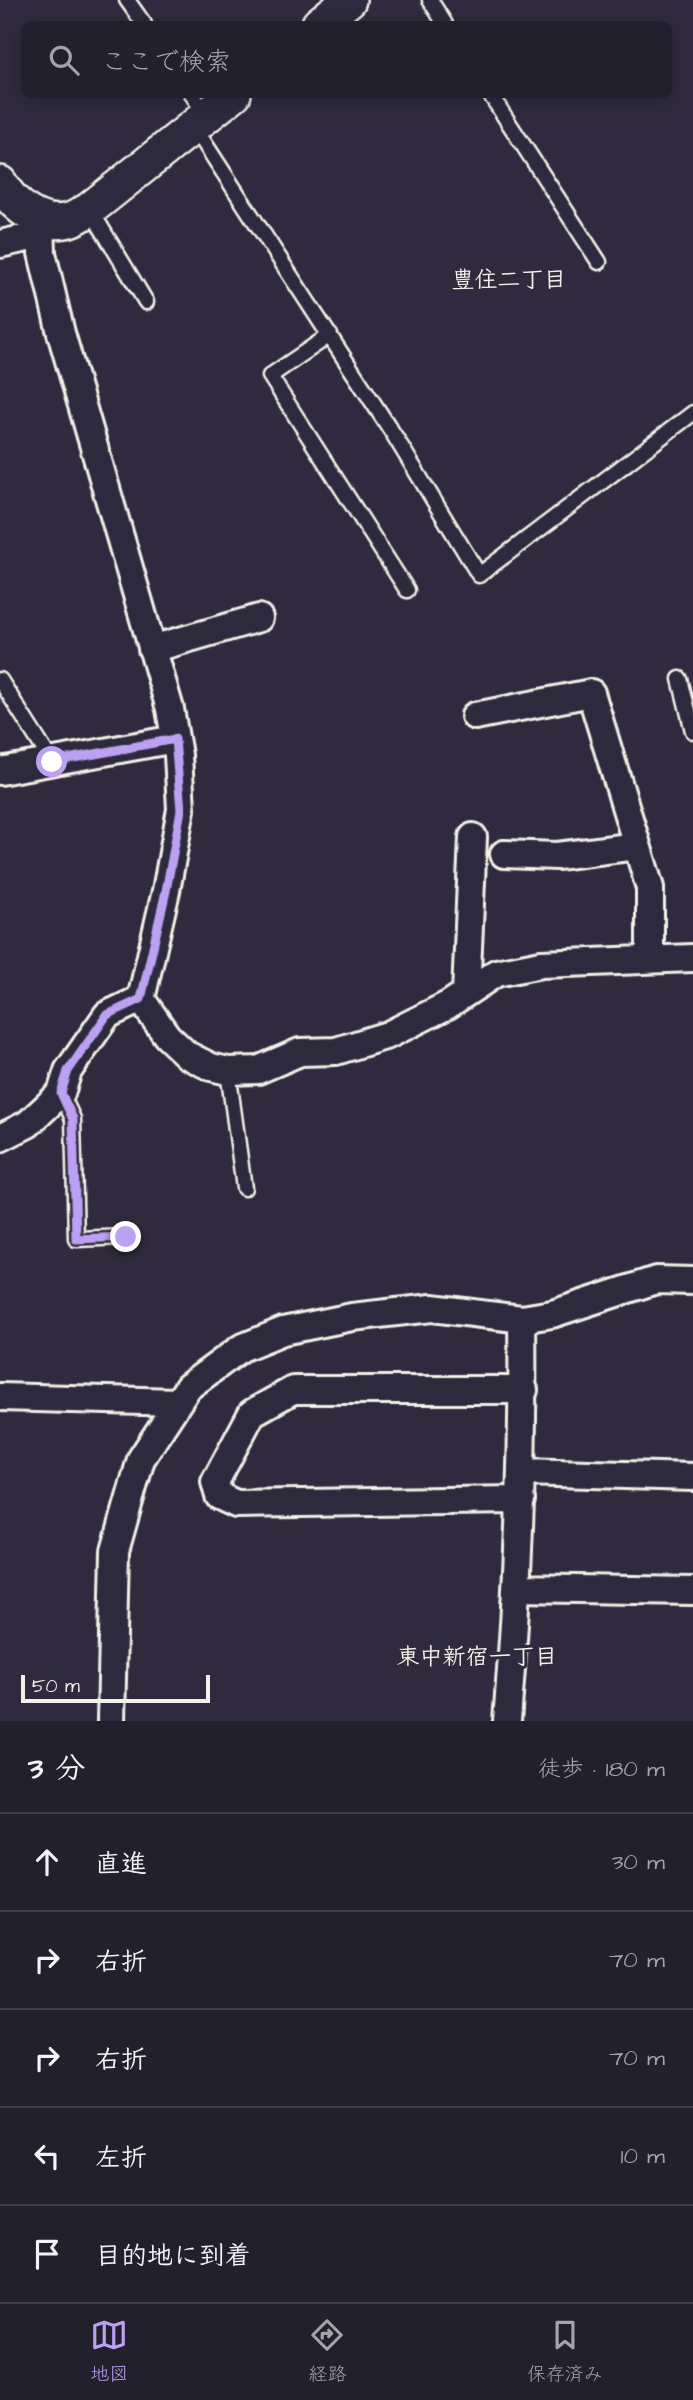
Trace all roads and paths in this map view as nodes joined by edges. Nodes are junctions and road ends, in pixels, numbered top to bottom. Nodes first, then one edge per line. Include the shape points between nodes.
1 (127, 0) edge
2 (349, 0) edge
3 (430, 0) edge
4 (142, 21) edge
5 (323, 21) edge
6 (443, 21) edge
7 (226, 98) edge
8 (494, 98) edge
9 (198, 113) edge
10 (0, 183) edge
11 (90, 209) junction
12 (41, 221) junction
13 (0, 244) edge
14 (599, 262) dead end
15 (146, 302) dead end
16 (330, 335) junction
17 (693, 413) edge
18 (407, 590) dead end
19 (259, 618) dead end
20 (152, 649) junction
21 (680, 679) dead end
22 (0, 680) edge
23 (475, 716) dead end
24 (693, 731) edge
25 (175, 739) junction
26 (52, 762) junction
27 (0, 771) edge
28 (472, 837) dead end
29 (637, 846) junction
30 (504, 854) dead end
31 (693, 958) edge
32 (650, 959) junction
33 (466, 993) junction
34 (141, 999) junction
35 (228, 1071) junction
36 (61, 1093) junction
37 (0, 1138) edge
38 (244, 1188) dead end
39 (126, 1237) dead end
40 (693, 1281) edge
41 (523, 1319) junction
42 (524, 1390) junction
43 (0, 1397) edge
44 (178, 1402) junction
45 (523, 1472) junction
46 (693, 1477) edge
47 (522, 1500) junction
48 (518, 1588) junction
49 (693, 1591) edge
50 (111, 1721) edge
51 (507, 1721) edge

1 - 4 lane
2 - 5 street
3 - 6 lane
7 - 9 street
8 - 14 lane
9 - 11 street
9 - 16 lane
10 - 12 street
11 - 12 street via 66,221
11 - 15 lane
12 - 13 street via 27,238
12 - 20 street via 41,253 61,334
16 - 17 lane via 479,575
16 - 18 lane via 270,376
19 - 20 street
20 - 25 street
21 - 24 lane
22 - 26 lane
23 - 29 street via 591,693
25 - 26 street
25 - 34 street via 181,810
26 - 27 street
28 - 33 street
29 - 30 street via 557,856
29 - 32 street via 650,888
31 - 32 street
32 - 33 street via 541,964 496,973
33 - 35 street via 388,1035 336,1051 300,1052 258,1070
34 - 35 street via 187,1055
34 - 36 street via 107,1015 68,1071
35 - 38 lane
36 - 37 street via 28,1124
36 - 39 lane via 73,1119 76,1239
40 - 41 street via 656,1280
41 - 42 street
41 - 44 street via 432,1308 283,1331 241,1349 188,1387
42 - 45 street
42 - 47 street via 293,1391 251,1413 215,1482 219,1496 236,1504
43 - 44 street
44 - 50 street via 141,1459 115,1551
45 - 46 street
45 - 47 street
47 - 48 street
48 - 49 street
48 - 51 street

